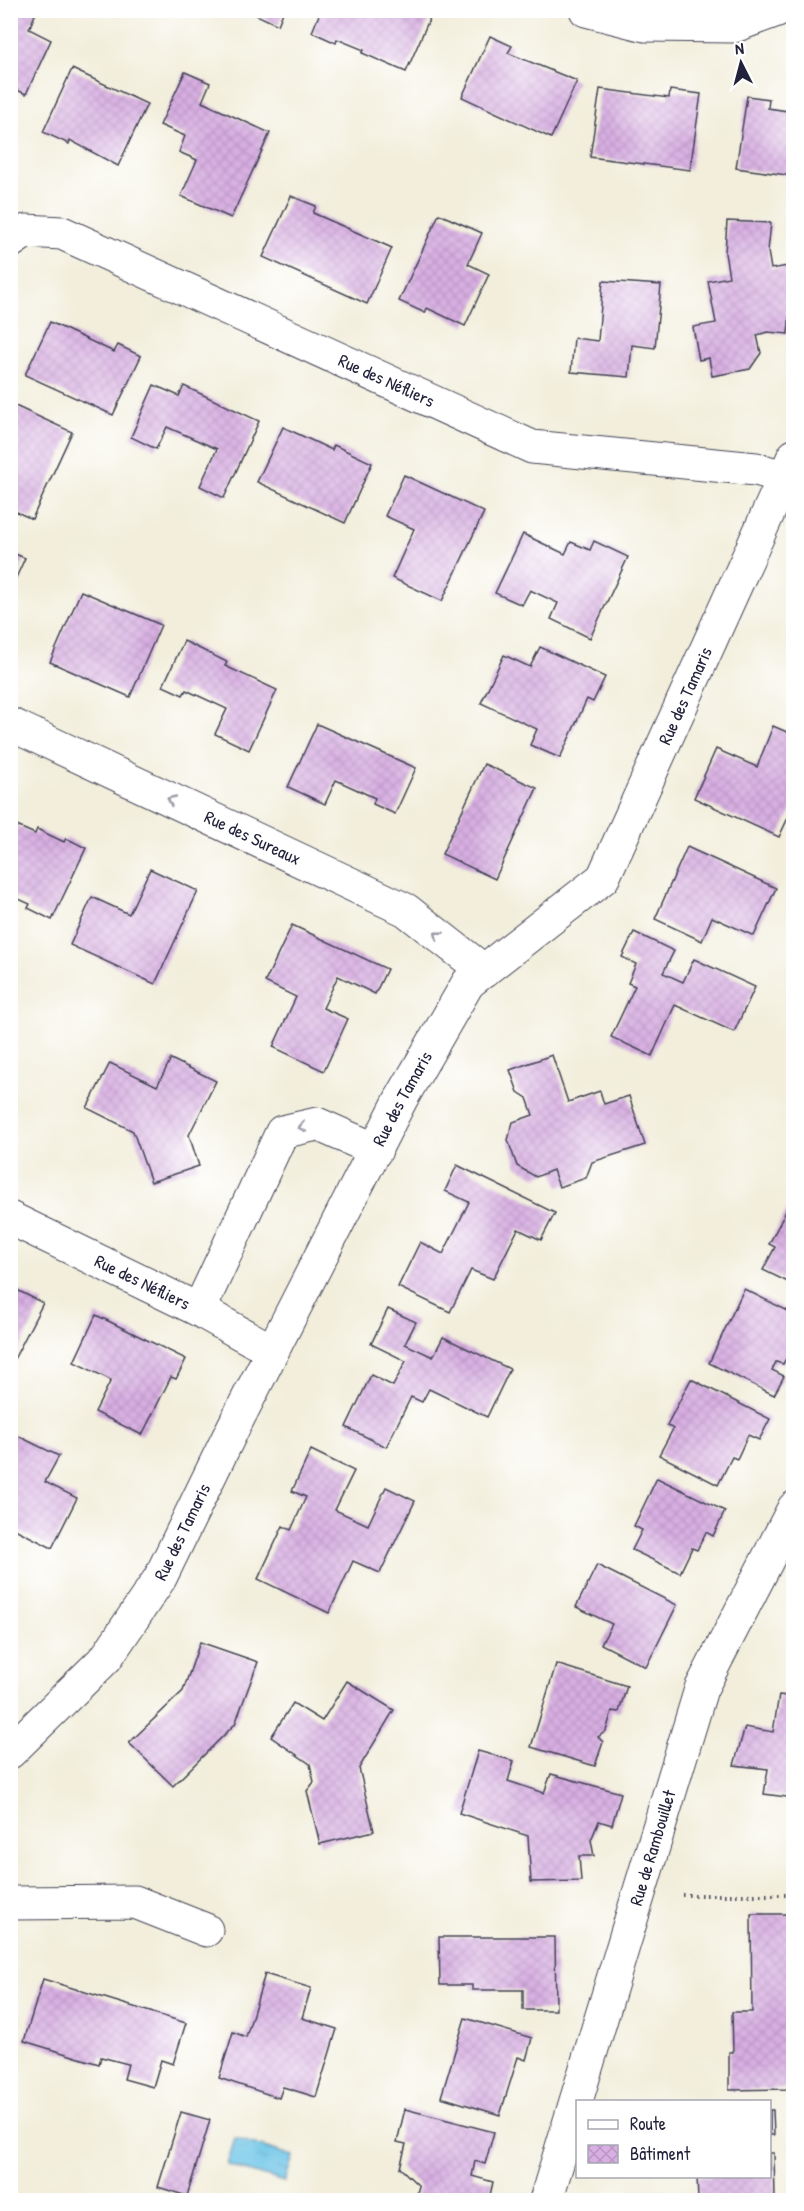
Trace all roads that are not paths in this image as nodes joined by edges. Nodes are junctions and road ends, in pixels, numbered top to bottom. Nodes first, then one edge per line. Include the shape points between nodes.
1 (586, 10) edge
2 (777, 10) edge
3 (10, 242) edge
4 (789, 466) edge
5 (10, 724) edge
6 (484, 971) junction
7 (375, 1150) junction
8 (10, 1218) edge
9 (200, 1310) junction
10 (272, 1351) junction
11 (794, 1508) edge
12 (783, 1552) edge
13 (10, 1752) edge
14 (10, 1903) edge
15 (206, 1930) dead end
16 (576, 2100) edge
17 (576, 2102) edge
18 (546, 2200) edge

1 - 2 street via 645,25 734,26
3 - 4 street, Rue des Néfliers via 26,231 62,233 532,447 756,469
4 - 6 street, Rue des Tamaris via 603,878
6 -> 5 street, Rue des Sureaux via 406,910
6 - 7 street, Rue des Tamaris via 468,983
7 -> 9 street via 317,1124 282,1132
7 - 10 street, Rue des Tamaris
8 - 9 street, Rue des Néfliers
9 - 10 street, Rue des Néfliers
10 - 13 street, Rue des Tamaris via 160,1578 106,1658
11 - 12 street, Rue de Rambouillet
12 - 16 street, Rue de Rambouillet via 701,1689
14 - 15 street via 135,1902
17 - 18 street, Rue de Rambouillet

